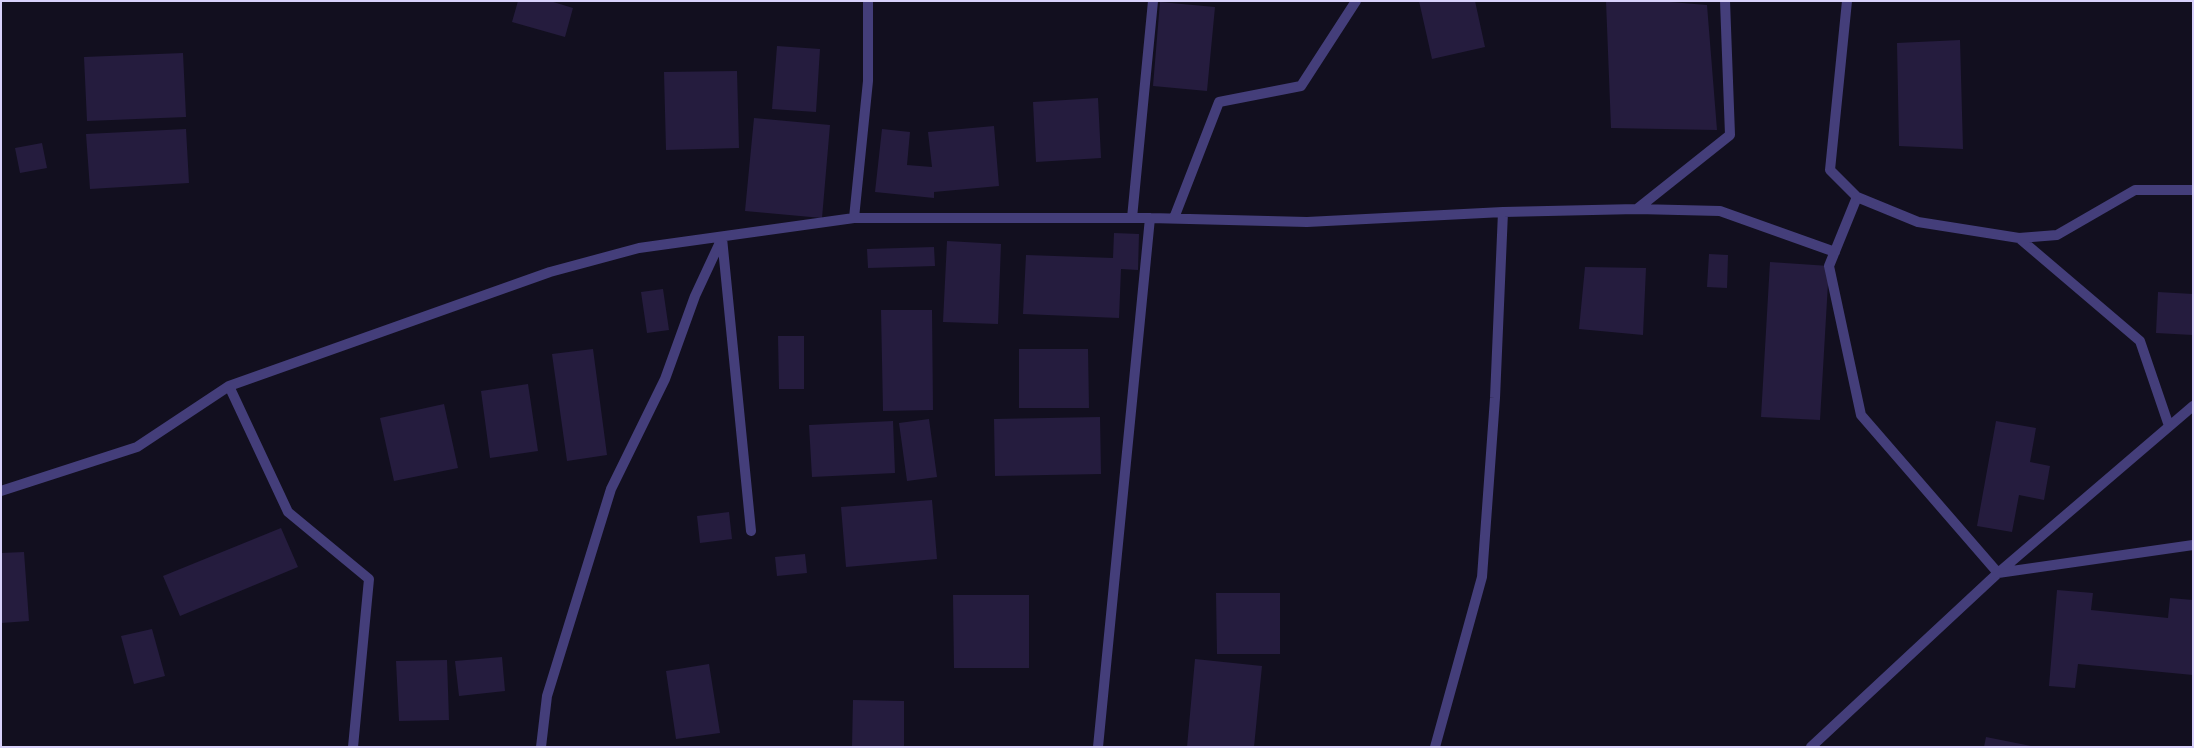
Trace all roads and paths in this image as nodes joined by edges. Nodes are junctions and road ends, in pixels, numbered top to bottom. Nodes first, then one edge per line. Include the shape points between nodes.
1 (868, 1) edge
2 (1153, 1) edge
3 (1356, 1) edge
4 (1726, 1) edge
5 (1847, 1) edge
6 (2193, 190) edge
7 (1857, 197) junction
8 (1637, 209) junction
9 (1503, 212) junction
10 (854, 218) junction
11 (1132, 218) junction
12 (1150, 218) junction
13 (1174, 218) junction
14 (722, 238) junction
15 (2019, 238) junction
16 (1835, 252) junction
17 (229, 386) junction
18 (2193, 406) edge
19 (2168, 426) junction
20 (1, 491) edge
21 (751, 531) dead end
22 (2193, 545) edge
23 (1998, 573) junction
24 (352, 747) edge
25 (541, 747) edge
26 (1098, 747) edge
27 (1435, 747) edge
28 (1811, 747) edge

1 - 10 street via 868,81
2 - 11 street
3 - 13 street via 1301,86 1219,102
4 - 8 street via 1730,134
5 - 7 street via 1830,170
6 - 15 street via 2135,190 2057,235
7 - 15 street via 1918,222
7 - 16 street
8 - 9 street
8 - 16 street via 1720,211
9 - 13 street via 1307,222
9 - 27 street via 1482,577
10 - 11 street
10 - 14 street
11 - 12 street
12 - 13 street
12 - 26 street
14 - 17 street via 639,248 550,272
14 - 21 street
14 - 25 street via 694,296 665,379 611,489 547,696
15 - 19 street via 2140,342
16 - 23 street via 1829,266 1861,415
17 - 20 street via 137,447
17 - 24 street via 288,512 369,579
18 - 19 street
19 - 23 street
22 - 23 street
23 - 28 street

